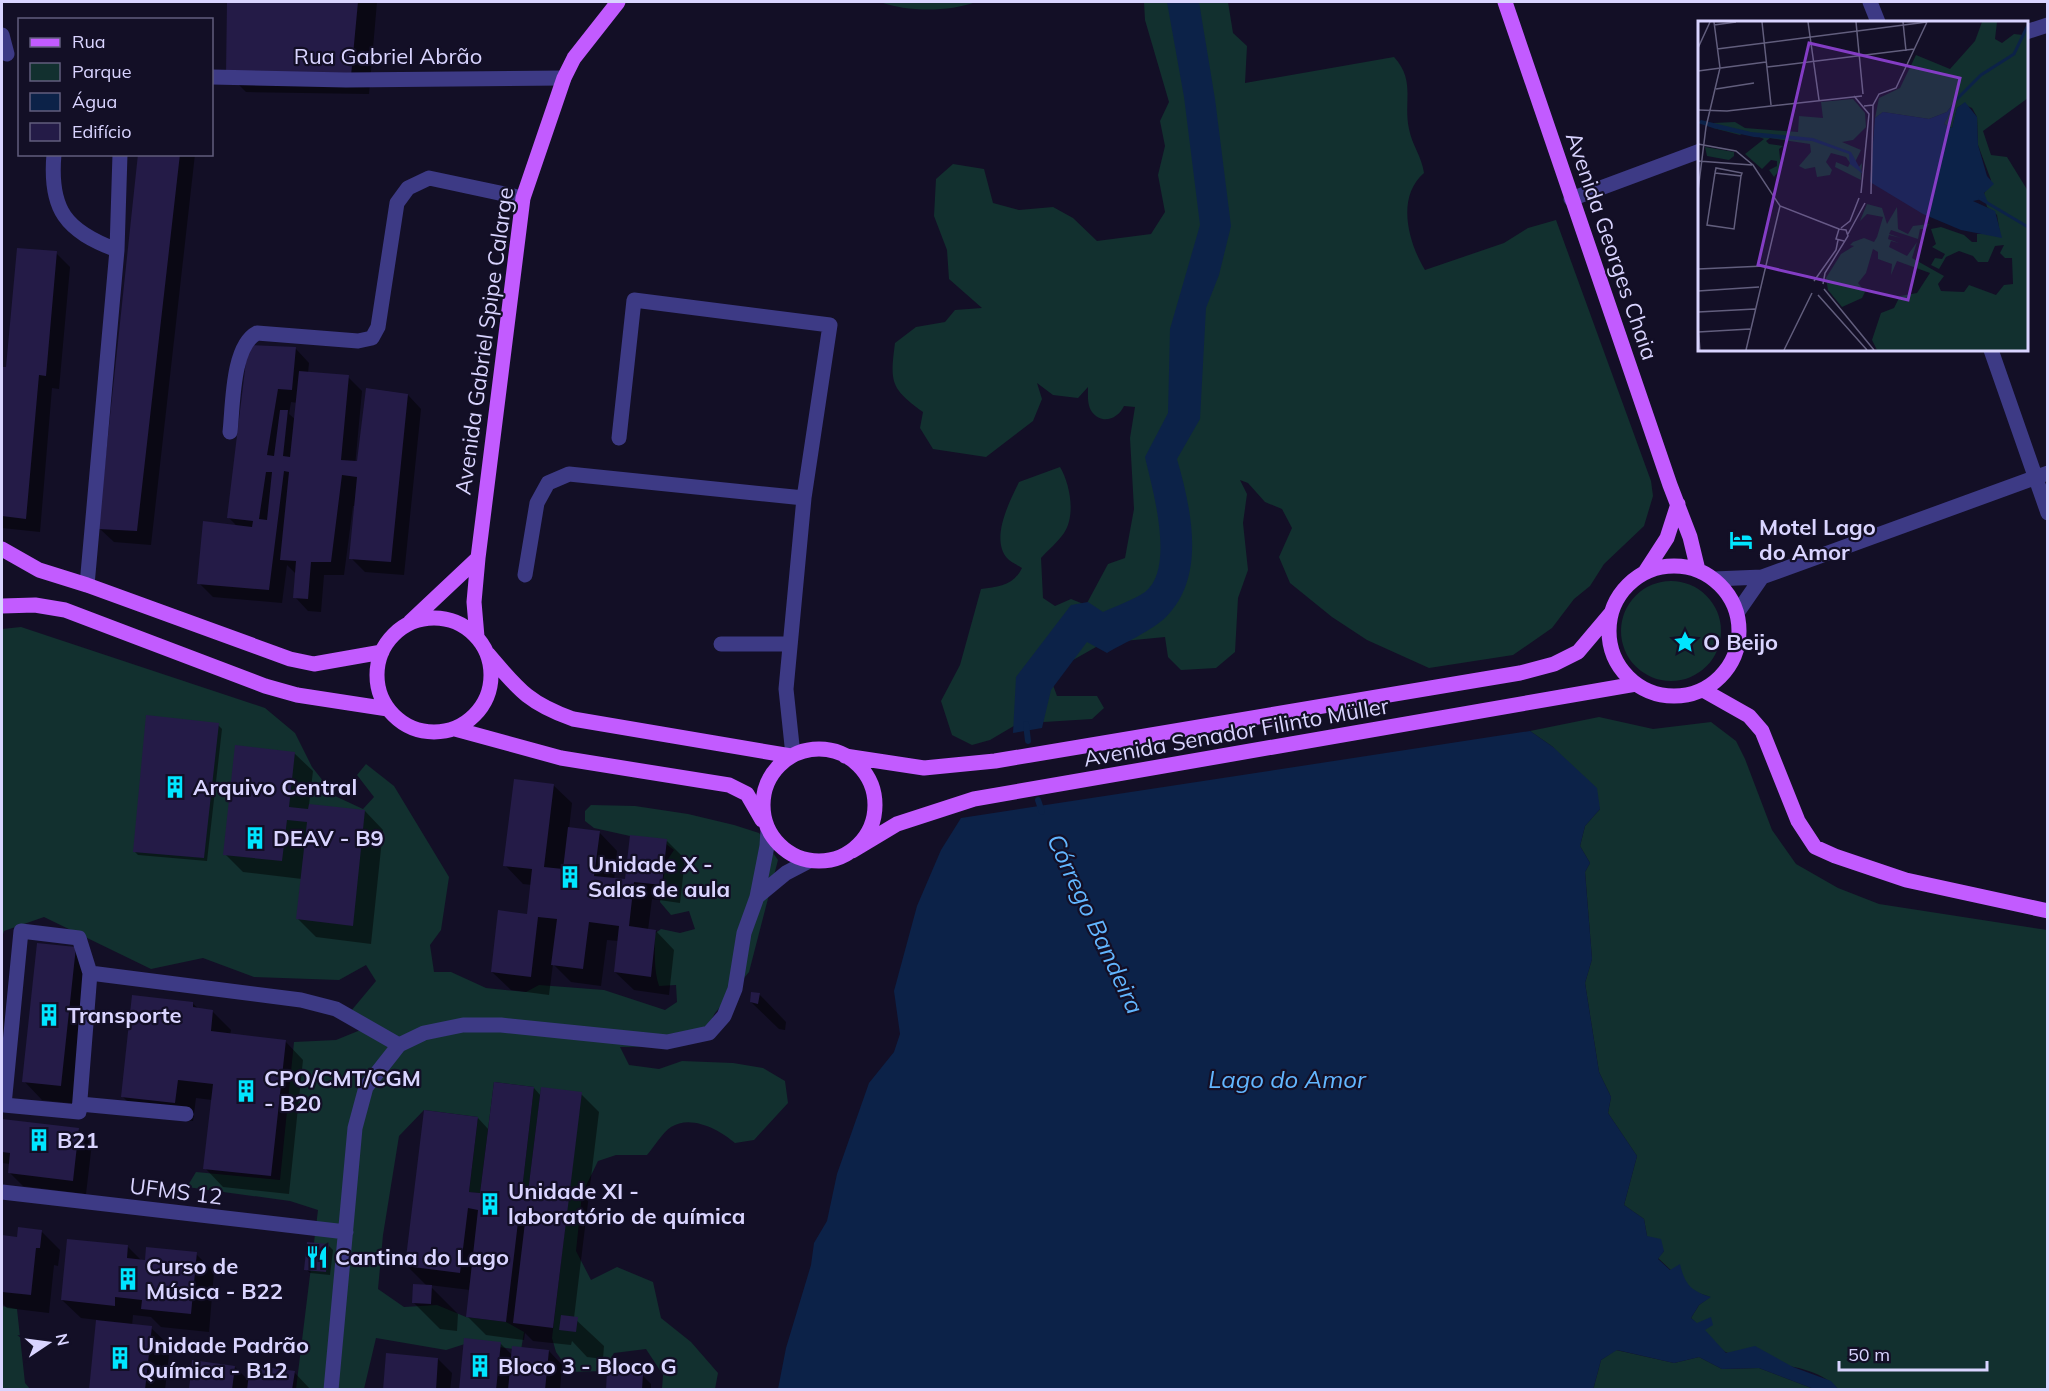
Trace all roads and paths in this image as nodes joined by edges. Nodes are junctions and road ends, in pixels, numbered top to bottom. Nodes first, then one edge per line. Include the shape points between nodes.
1 (618, 2) edge
2 (1505, 2) edge
3 (1870, 2) edge
4 (1878, 21) edge
5 (2048, 25) edge
6 (2028, 31) edge
7 (2, 35) edge
8 (9, 55) edge
9 (213, 77) edge
10 (564, 78) junction
11 (1698, 152) edge
12 (54, 156) edge
13 (120, 156) edge
14 (523, 198) junction
15 (1571, 200) junction
16 (117, 250) junction
17 (1990, 351) edge
18 (230, 432) dead end
19 (619, 438) dead end
20 (2041, 476) edge
21 (804, 498) junction
22 (1678, 504) junction
23 (2048, 513) edge
24 (2, 549) edge
25 (478, 558) junction
26 (1698, 570) junction
27 (1645, 572) junction
28 (525, 575) dead end
29 (1762, 577) junction
30 (1714, 579) junction
31 (87, 585) junction
32 (2, 606) edge
33 (1611, 613) junction
34 (1737, 613) junction
35 (408, 624) junction
36 (477, 637) junction
37 (721, 644) dead end
38 (789, 644) junction
39 (382, 652) junction
40 (487, 652) junction
41 (1636, 684) junction
42 (1704, 690) junction
43 (388, 709) junction
44 (455, 729) junction
45 (792, 756) junction
46 (846, 756) junction
47 (768, 830) junction
48 (852, 851) junction
49 (809, 861) junction
50 (757, 897) junction
51 (2048, 911) edge
52 (90, 973) junction
53 (399, 1045) junction
54 (80, 1104) junction
55 (186, 1114) dead end
56 (2, 1192) edge
57 (346, 1232) junction
58 (331, 1389) edge

1 - 10 main road, Avenida Gabriel Spipe Calarge via 574,58
2 - 15 main road, Avenida Georges Chaia
3 - 4 street
5 - 6 street
7 - 8 street
9 - 10 street, Rua Gabriel Abrão
10 - 14 main road, Avenida Gabriel Spipe Calarge
11 - 15 street
12 - 16 street via 58,208 88,239
13 - 16 street
14 - 18 street via 429,178 408,188 398,203 378,327 372,338 358,341 257,333 248,338 240,353
14 - 25 main road, Avenida Gabriel Spipe Calarge
15 - 22 main road, Avenida Georges Chaia
16 - 31 street
17 - 20 street
19 - 21 street via 634,300 830,326
20 - 23 street
20 - 29 street
21 - 28 street via 569,474 548,483 537,502
21 - 38 street
22 - 26 main road, Avenida Georges Chaia
22 - 27 main road via 1667,538
24 - 31 main road via 39,570
25 - 35 main road
25 - 36 main road, Avenida Gabriel Spipe Calarge via 474,602
26 - 27 main road via 1671,565
26 - 30 main road
27 - 33 main road via 1630,582
29 - 30 street
29 - 34 street
30 - 34 main road via 1728,594
31 - 39 main road via 290,659 314,664
32 - 43 main road via 35,605 65,610 265,686
33 - 41 main road via 1612,652
33 - 46 main road, Avenida Senador Filinto Müller via 1578,652 1554,664 1520,673 995,761 924,768
34 - 42 main road via 1740,631 1730,666
35 - 36 main road via 426,618 445,619 463,625
35 - 39 main road via 393,635
36 - 40 main road
37 - 38 street
38 - 45 street via 787,699
39 - 43 main road via 377,671 379,691
40 - 44 main road via 490,689 483,706
40 - 45 main road via 518,690 543,708 573,719
41 - 42 main road via 1669,696 1687,696
41 - 48 main road, Avenida Senador Filinto Müller via 974,799 897,824
42 - 51 main road via 1749,716 1762,731 1798,821 1815,847 1906,880
43 - 44 main road via 401,722 418,730 437,733
44 - 47 main road via 561,758 729,785 747,794
45 - 46 main road via 828,749
45 - 47 main road via 777,766 768,780 763,796
46 - 48 main road via 865,775 875,801 869,829
47 - 49 main road via 781,848
47 - 50 street
48 - 49 main road via 824,862
49 - 50 street via 786,873
50 - 53 street via 744,933 735,989 724,1017 709,1033 667,1042 501,1025 463,1025 424,1033
52 - 53 street via 301,1000 336,1009
52 - 54 street
52 - 54 street via 79,938 21,932 4,1105 78,1112
53 - 57 street via 366,1087 355,1128
54 - 55 street
56 - 57 street, UFMS 12
57 - 58 street

